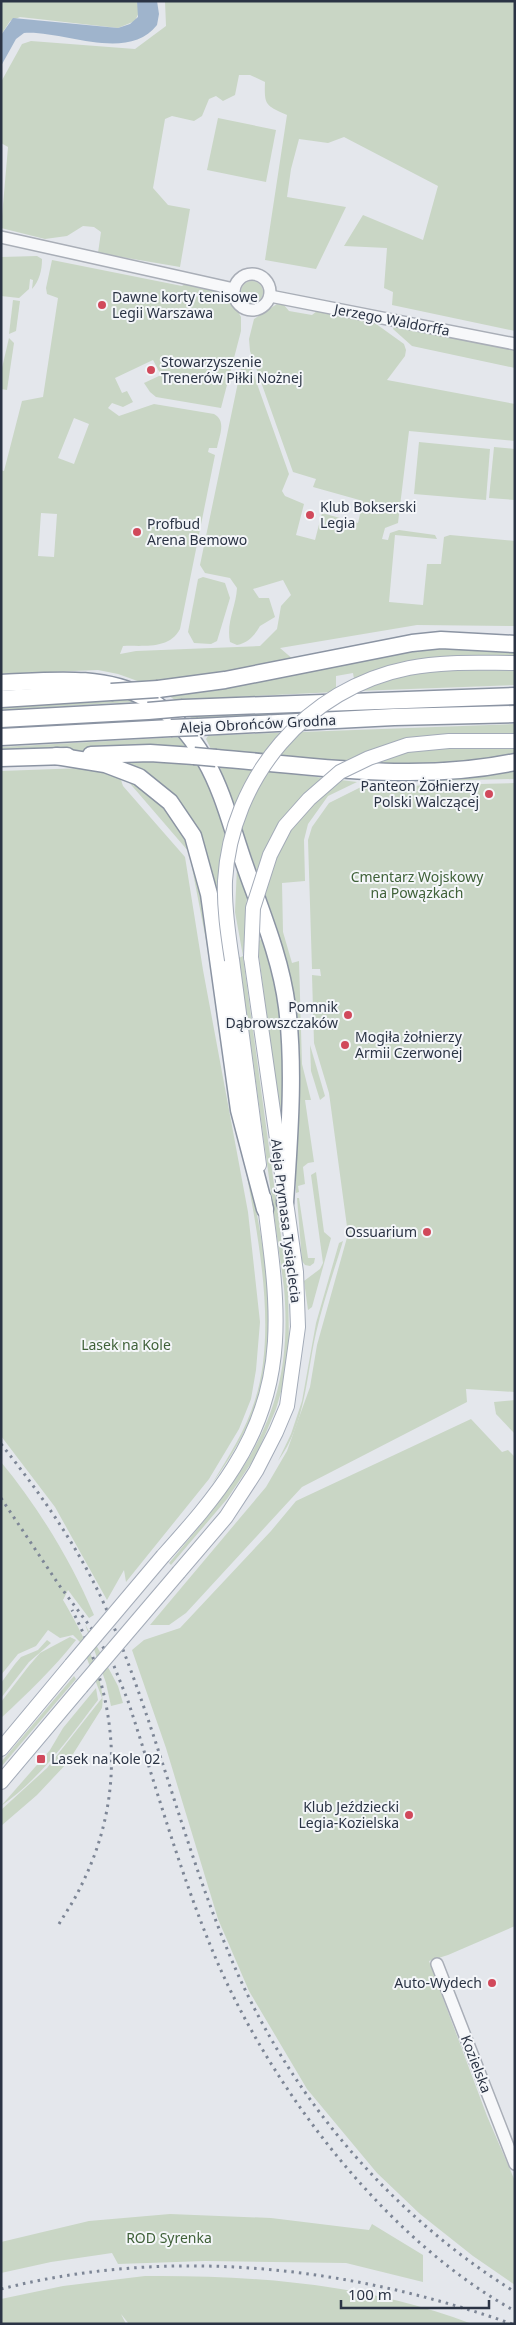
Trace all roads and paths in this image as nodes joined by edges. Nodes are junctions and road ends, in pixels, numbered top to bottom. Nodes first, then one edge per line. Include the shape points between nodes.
1 (1, 237) edge
2 (234, 289) junction
3 (270, 296) junction
4 (515, 344) edge
5 (515, 644) edge
6 (515, 663) edge
7 (1, 684) edge
8 (515, 696) edge
9 (1, 699) edge
10 (515, 714) edge
11 (1, 719) edge
12 (1, 738) edge
13 (515, 741) edge
14 (56, 756) junction
15 (1, 758) edge
16 (515, 762) edge
17 (285, 1204) junction
18 (265, 1209) junction
19 (1, 1749) edge
20 (1, 1782) edge
21 (437, 1964) dead end
22 (515, 2164) edge

1 - 2 street
2 - 3 street via 239,305 250,310 260,308
2 - 3 street via 244,276 255,274 269,284
3 - 4 street, Jerzego Waldorffa
5 - 9 highway, bridge via 441,640 412,643 225,680 158,689
6 - 18 main road, Aleja Prymasa Tysiąclecia, bridge via 432,664 357,684 327,700 292,730 266,761 248,791 229,850 225,881 226,924
7 - 17 highway via 61,680 94,682 127,690 168,713 188,734 205,760 269,936 287,1006 289,1144
8 - 11 highway, Aleja Obrońców Grodna, bridge via 183,708
10 - 12 highway, Aleja Obrońców Grodna, bridge via 394,717
13 - 17 main road, Aleja Prymasa Tysiąclecia, bridge via 407,745 369,758 334,777 309,799 285,826 270,855 253,908 251,957
14 - 15 highway
14 - 16 highway, bridge via 150,753 378,772 442,771
14 - 18 highway via 105,764 139,777 170,802 193,836 209,894 239,1110
17 - 20 main road, Aleja Prymasa Tysiąclecia, bridge via 298,1299 298,1327 287,1406 256,1472 226,1517
18 - 19 main road, Aleja Prymasa Tysiąclecia, bridge via 277,1328 274,1365 263,1410 234,1467 207,1505
21 - 22 street, Kozielska

